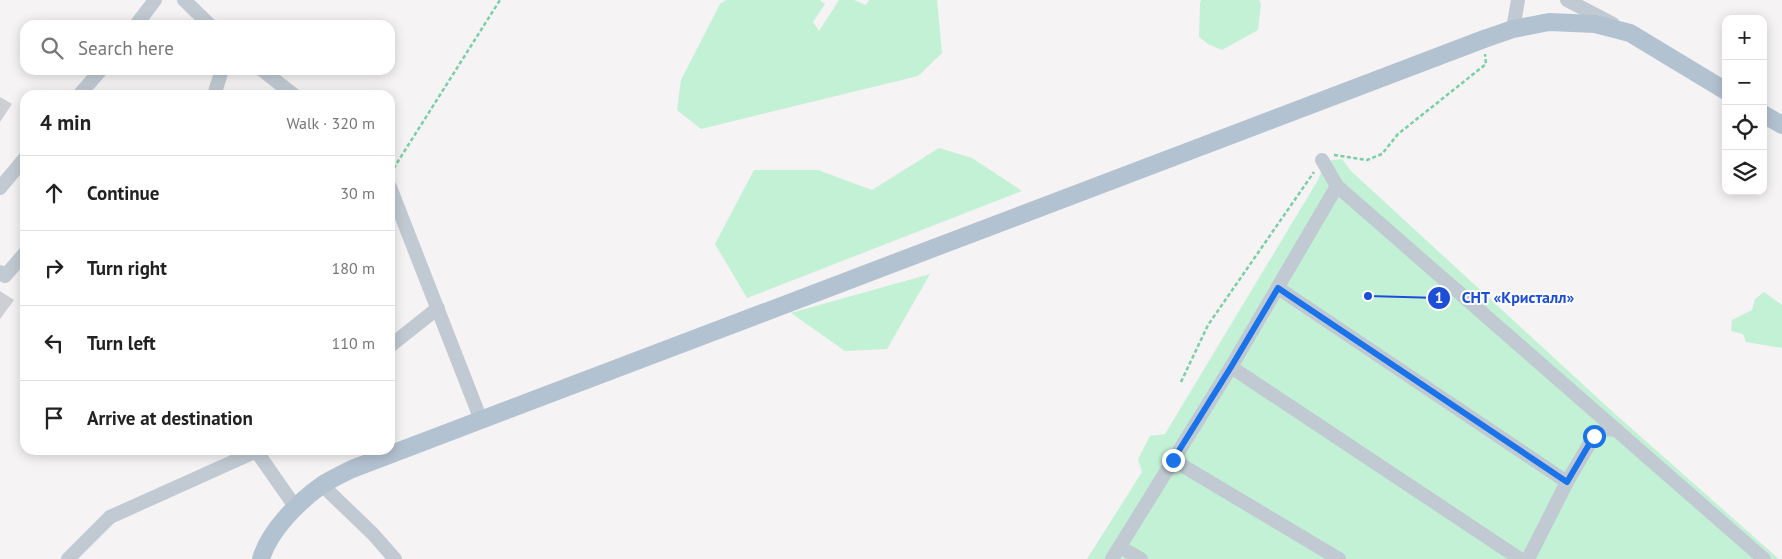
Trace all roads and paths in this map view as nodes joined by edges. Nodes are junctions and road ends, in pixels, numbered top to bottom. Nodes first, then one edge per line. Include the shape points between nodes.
1 (155, 0) edge
2 (184, 0) edge
3 (500, 0) edge
4 (1518, 0) edge
5 (1567, 0) edge
6 (140, 20) edge
7 (205, 20) edge
8 (1512, 30) junction
9 (1630, 33) junction
10 (98, 75) edge
11 (100, 75) edge
12 (220, 75) edge
13 (268, 75) edge
14 (1722, 89) edge
15 (84, 90) edge
16 (96, 90) edge
17 (216, 90) edge
18 (288, 90) edge
19 (1767, 116) edge
20 (1782, 125) edge
21 (1322, 160) dead end
22 (20, 164) edge
23 (395, 166) edge
24 (1337, 186) junction
25 (0, 188) edge
26 (395, 199) edge
27 (20, 259) edge
28 (0, 272) edge
29 (1278, 288) junction
30 (438, 308) junction
31 (395, 342) edge
32 (1231, 367) junction
33 (481, 420) junction
34 (1617, 430) junction
35 (395, 453) edge
36 (249, 455) edge
37 (261, 455) edge
38 (389, 455) edge
39 (1173, 460) junction
40 (1567, 482) junction
41 (322, 485) junction
42 (296, 508) junction
43 (1120, 547) junction
44 (68, 559) edge
45 (261, 559) edge
46 (395, 559) edge
47 (1112, 559) edge
48 (1141, 559) edge
49 (1339, 559) edge
50 (1520, 559) edge
51 (1528, 559) edge
52 (1764, 559) edge

1 - 6 street
2 - 7 street
3 - 23 path
4 - 8 street
5 - 9 street
8 - 9 main road via 1548,22 1595,24
8 - 33 main road
9 - 14 main road
10 - 15 street
11 - 16 street
12 - 17 street
13 - 18 street
19 - 20 main road
21 - 24 street
22 - 25 street
24 - 29 street
24 - 34 street
26 - 30 street
27 - 28 street via 5,276
29 - 32 street
29 - 40 street
30 - 31 street
30 - 33 street
32 - 39 street
32 - 50 street
33 - 35 main road
34 - 40 street via 1606,429 1594,436
34 - 52 street
36 - 44 street via 110,517
37 - 42 street
38 - 41 main road
39 - 43 street
39 - 49 street
40 - 51 street
41 - 42 main road
41 - 46 street
42 - 45 main road via 277,528
43 - 47 street
43 - 48 street

